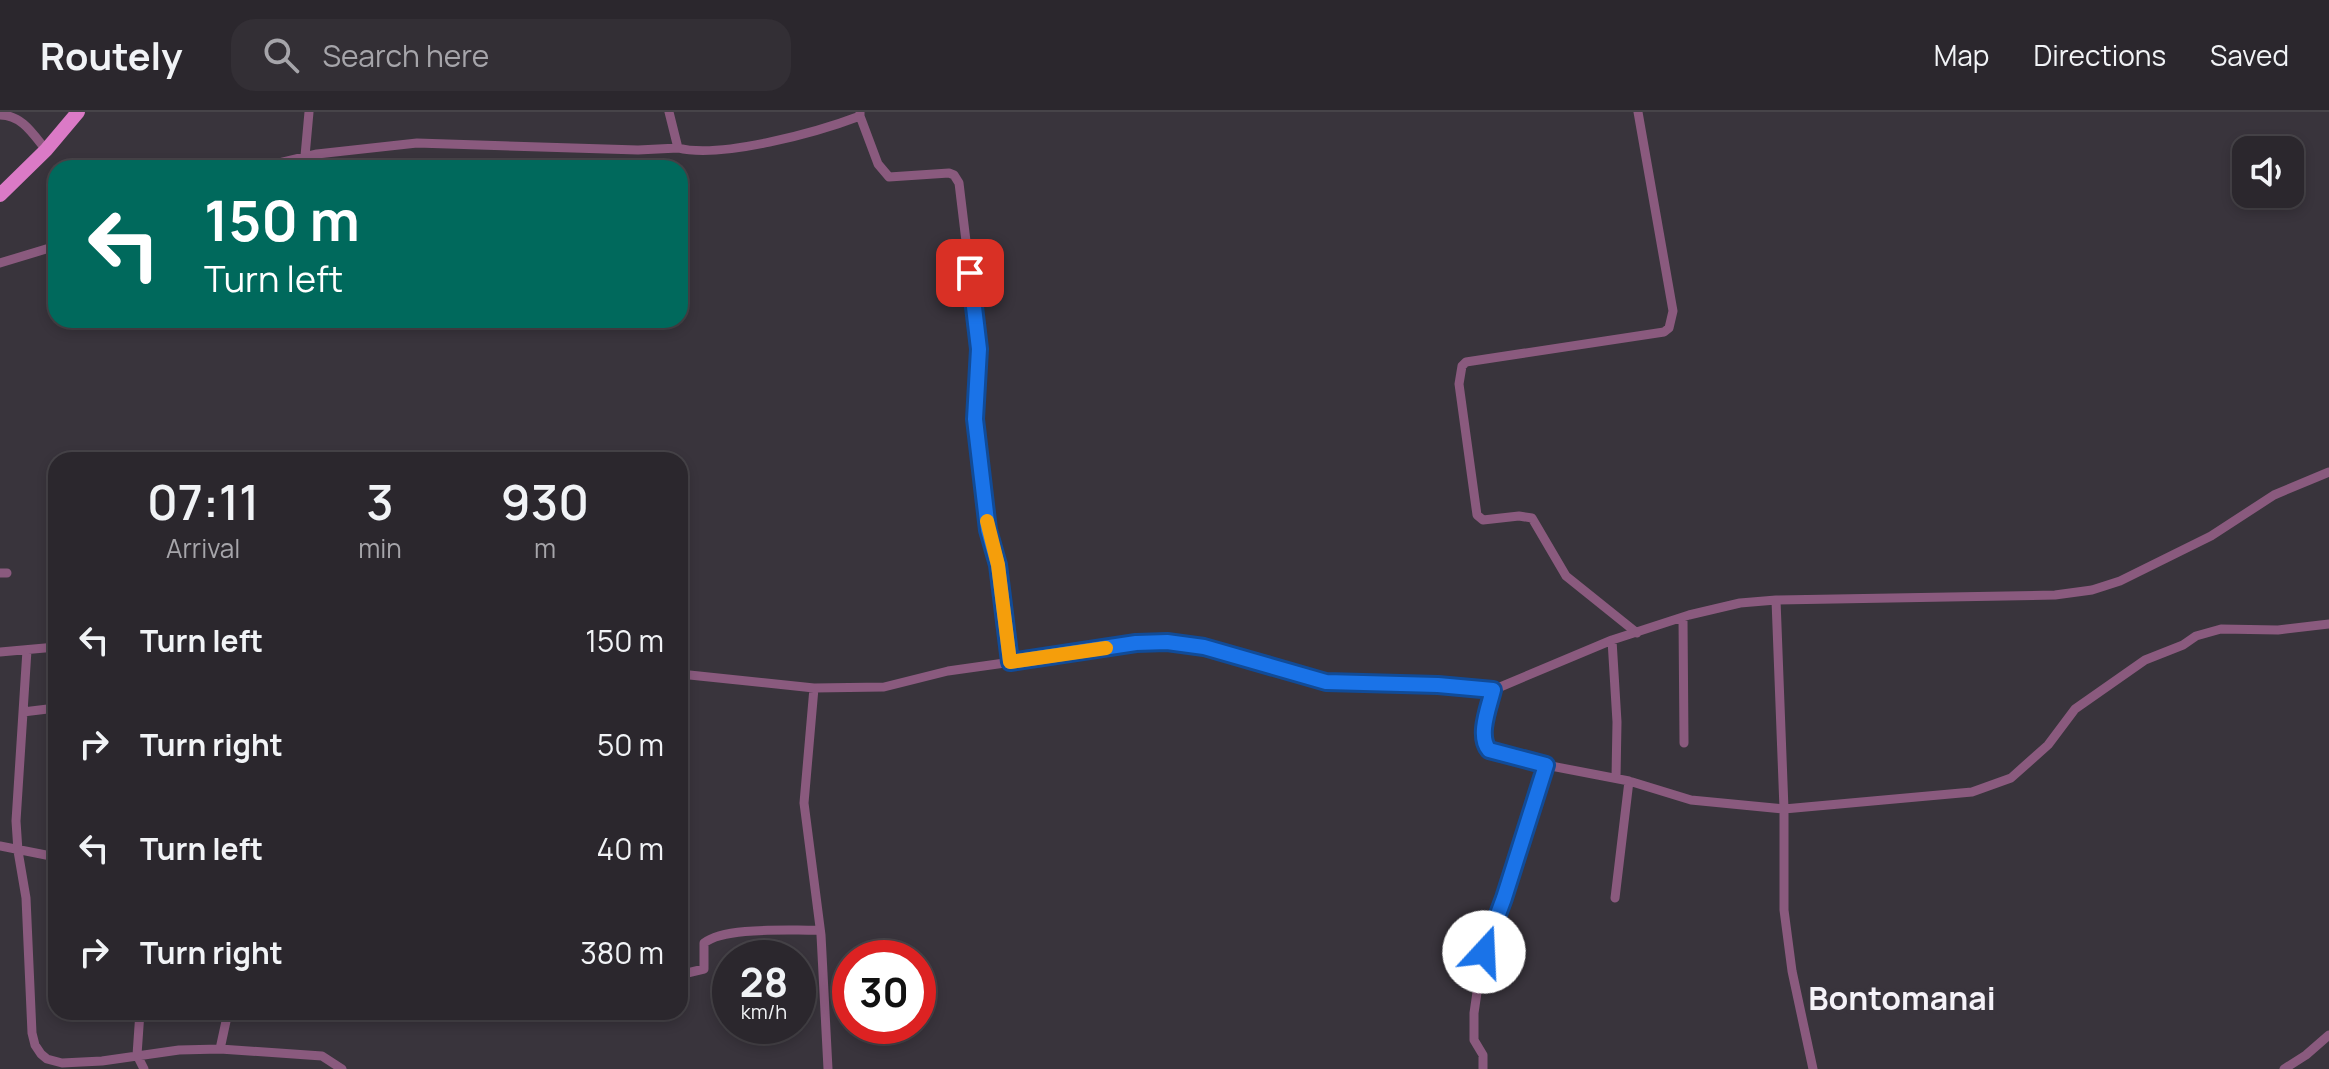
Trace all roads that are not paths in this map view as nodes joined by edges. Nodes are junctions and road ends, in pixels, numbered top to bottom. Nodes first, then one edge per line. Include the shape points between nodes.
1 (78, 112) edge
2 (309, 112) edge
3 (669, 112) edge
4 (1638, 112) edge
5 (860, 114) edge
6 (0, 115) edge
7 (678, 148) junction
8 (46, 150) junction
9 (305, 156) junction
10 (289, 160) edge
11 (0, 195) edge
12 (48, 248) edge
13 (0, 263) edge
14 (2329, 472) edge
15 (1776, 600) junction
16 (1683, 618) junction
17 (2329, 624) edge
18 (1637, 633) junction
19 (1612, 640) junction
20 (48, 648) edge
21 (27, 650) junction
22 (0, 652) edge
23 (1010, 662) junction
24 (688, 675) edge
25 (814, 688) junction
26 (1493, 690) junction
27 (48, 709) edge
28 (23, 712) junction
29 (1684, 743) dead end
30 (1546, 765) junction
31 (1616, 778) junction
32 (1629, 781) junction
33 (1784, 809) junction
34 (0, 846) edge
35 (18, 851) junction
36 (48, 856) edge
37 (1615, 898) dead end
38 (820, 930) junction
39 (688, 973) edge
40 (139, 1020) edge
41 (226, 1020) edge
42 (2329, 1035) edge
43 (220, 1049) junction
44 (137, 1055) junction
45 (144, 1069) edge
46 (342, 1069) edge
47 (828, 1069) edge
48 (1483, 1069) edge
49 (1813, 1069) edge
50 (2284, 1069) edge

1 - 8 main road
2 - 9 street
3 - 7 street
4 - 18 street via 1673,311 1669,328 1466,362 1459,384 1477,515 1483,520 1532,518 1566,576
5 - 7 street via 760,145
5 - 23 street via 878,164 889,177 949,173 959,183 979,349 975,419
6 - 8 street via 19,119
7 - 9 street via 417,143
8 - 11 main road
9 - 10 street
12 - 13 street
14 - 15 street via 2274,495 2211,536 2151,566 2092,590 2008,597
15 - 16 street
15 - 33 street
16 - 18 street
16 - 29 street
17 - 33 street via 2221,629 2145,660 2081,705 2031,763 1978,791
18 - 19 street
19 - 26 street
19 - 31 street
20 - 21 street
21 - 22 street
21 - 28 street
23 - 25 street via 884,687
23 - 26 street via 1167,642 1204,647 1326,682
24 - 25 street
25 - 38 street via 804,803
26 - 30 street via 1485,746
27 - 28 street
28 - 35 street
30 - 31 street
30 - 48 street via 1482,958 1474,1040 1483,1055
31 - 32 street
32 - 33 street via 1691,800
32 - 37 street
33 - 49 street via 1784,910
34 - 35 street
35 - 36 street
35 - 44 street via 35,1045 47,1059 62,1063
38 - 39 street via 709,939 704,943 704,969
38 - 47 street
40 - 44 street
41 - 43 street
42 - 50 street
43 - 44 street
43 - 46 street via 322,1056
44 - 45 street

